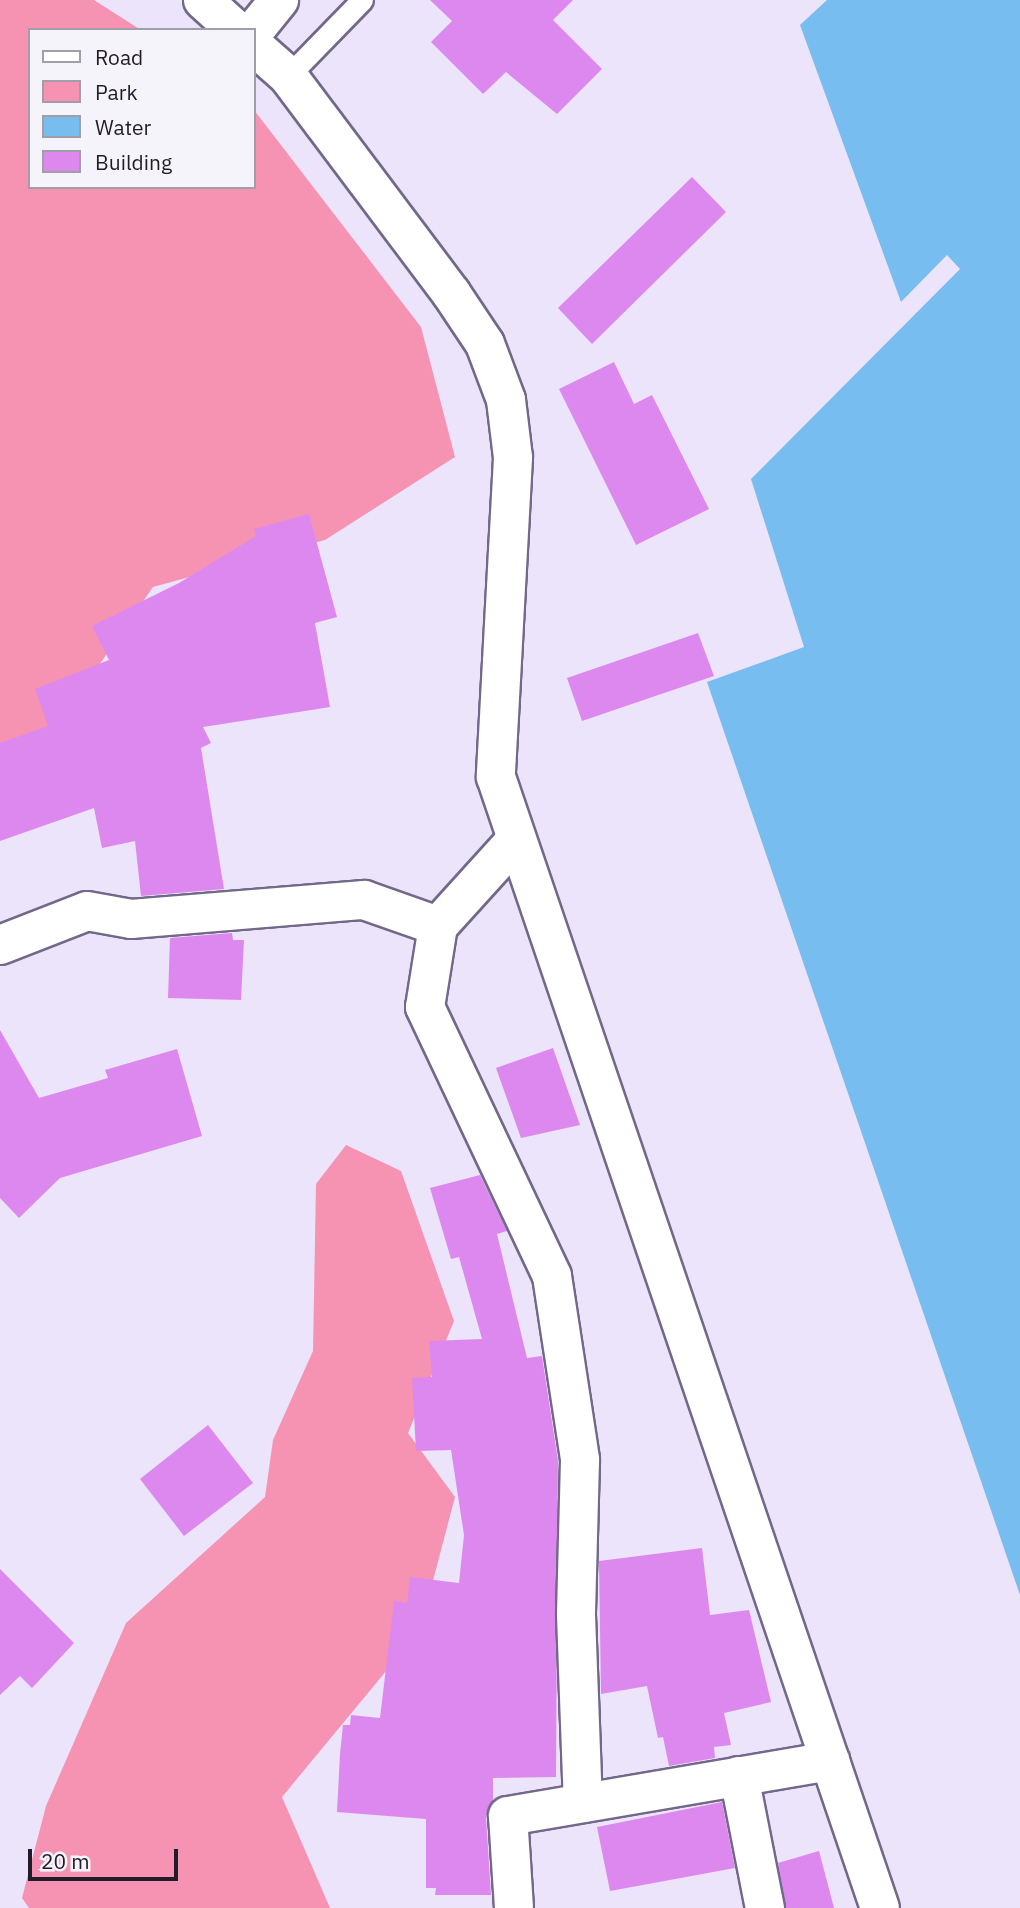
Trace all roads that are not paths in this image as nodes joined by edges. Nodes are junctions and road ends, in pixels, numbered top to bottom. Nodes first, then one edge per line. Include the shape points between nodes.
1 (203, 0) edge
2 (279, 0) edge
3 (362, 0) edge
4 (234, 28) edge
5 (256, 29) edge
6 (256, 48) edge
7 (288, 76) junction
8 (516, 840) junction
9 (438, 926) junction
10 (0, 945) edge
11 (830, 1761) junction
12 (739, 1776) junction
13 (583, 1803) junction
14 (514, 1908) edge
15 (765, 1908) edge
16 (880, 1908) edge

1 - 4 street
2 - 5 street
3 - 7 lane
6 - 7 street
7 - 8 street via 451,293 485,344 506,400 513,458 495,776
8 - 9 street
8 - 11 street
9 - 10 street via 364,900 131,919 87,911
9 - 13 street via 425,1007 552,1276 580,1460 576,1615
11 - 12 street
11 - 16 street
12 - 13 street
12 - 15 street
13 - 14 street via 508,1816

